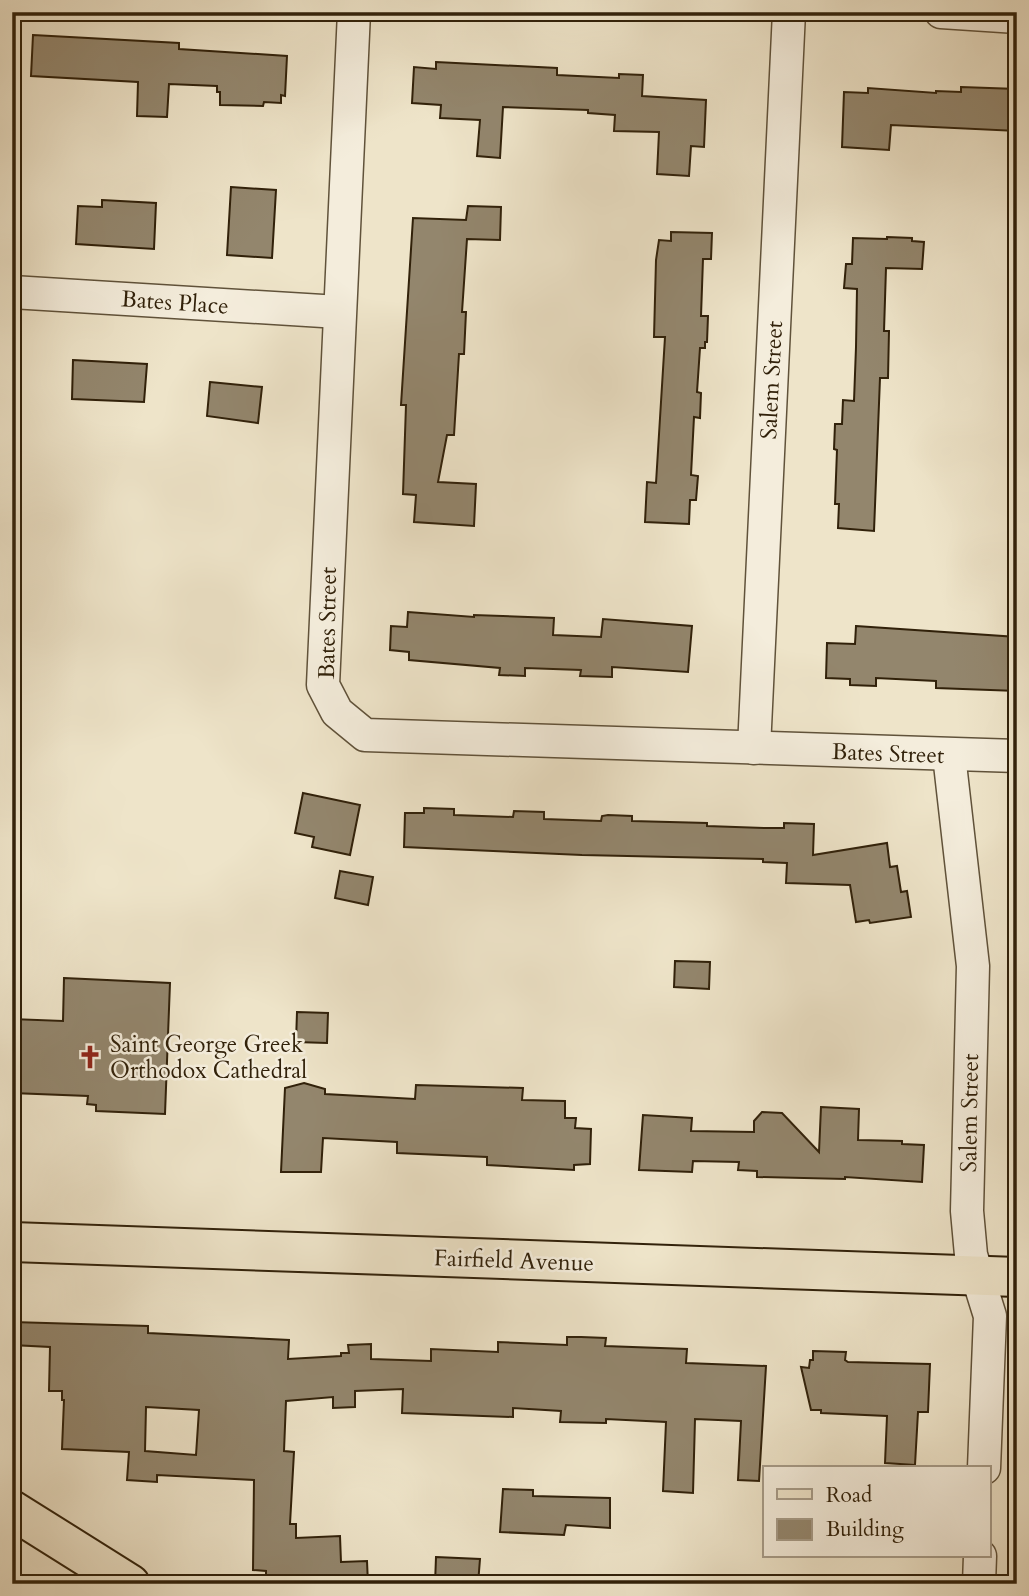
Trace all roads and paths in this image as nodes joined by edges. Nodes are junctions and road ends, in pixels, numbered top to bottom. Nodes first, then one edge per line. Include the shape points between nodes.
1 (354, 12) edge
2 (789, 12) edge
3 (941, 12) edge
4 (1017, 17) edge
5 (12, 292) edge
6 (339, 312) junction
7 (754, 748) junction
8 (949, 755) junction
9 (1017, 756) edge
10 (12, 1242) edge
11 (976, 1276) junction
12 (1017, 1278) edge
13 (985, 1466) edge
14 (12, 1510) edge
15 (981, 1558) edge
16 (131, 1584) edge
17 (979, 1584) edge

1 - 6 street, Bates Street
2 - 7 street, Salem Street
3 - 4 street
5 - 6 street, Bates Place
6 - 7 street, Bates Street via 323,685 337,712 365,735
7 - 8 street, Bates Street
8 - 9 street, Bates Street
8 - 11 street, Salem Street via 973,966 967,1210
10 - 11 main road, Fairfield Avenue
11 - 12 main road, Fairfield Avenue
11 - 13 street, Salem Street via 991,1331
14 - 16 main road
15 - 17 street

